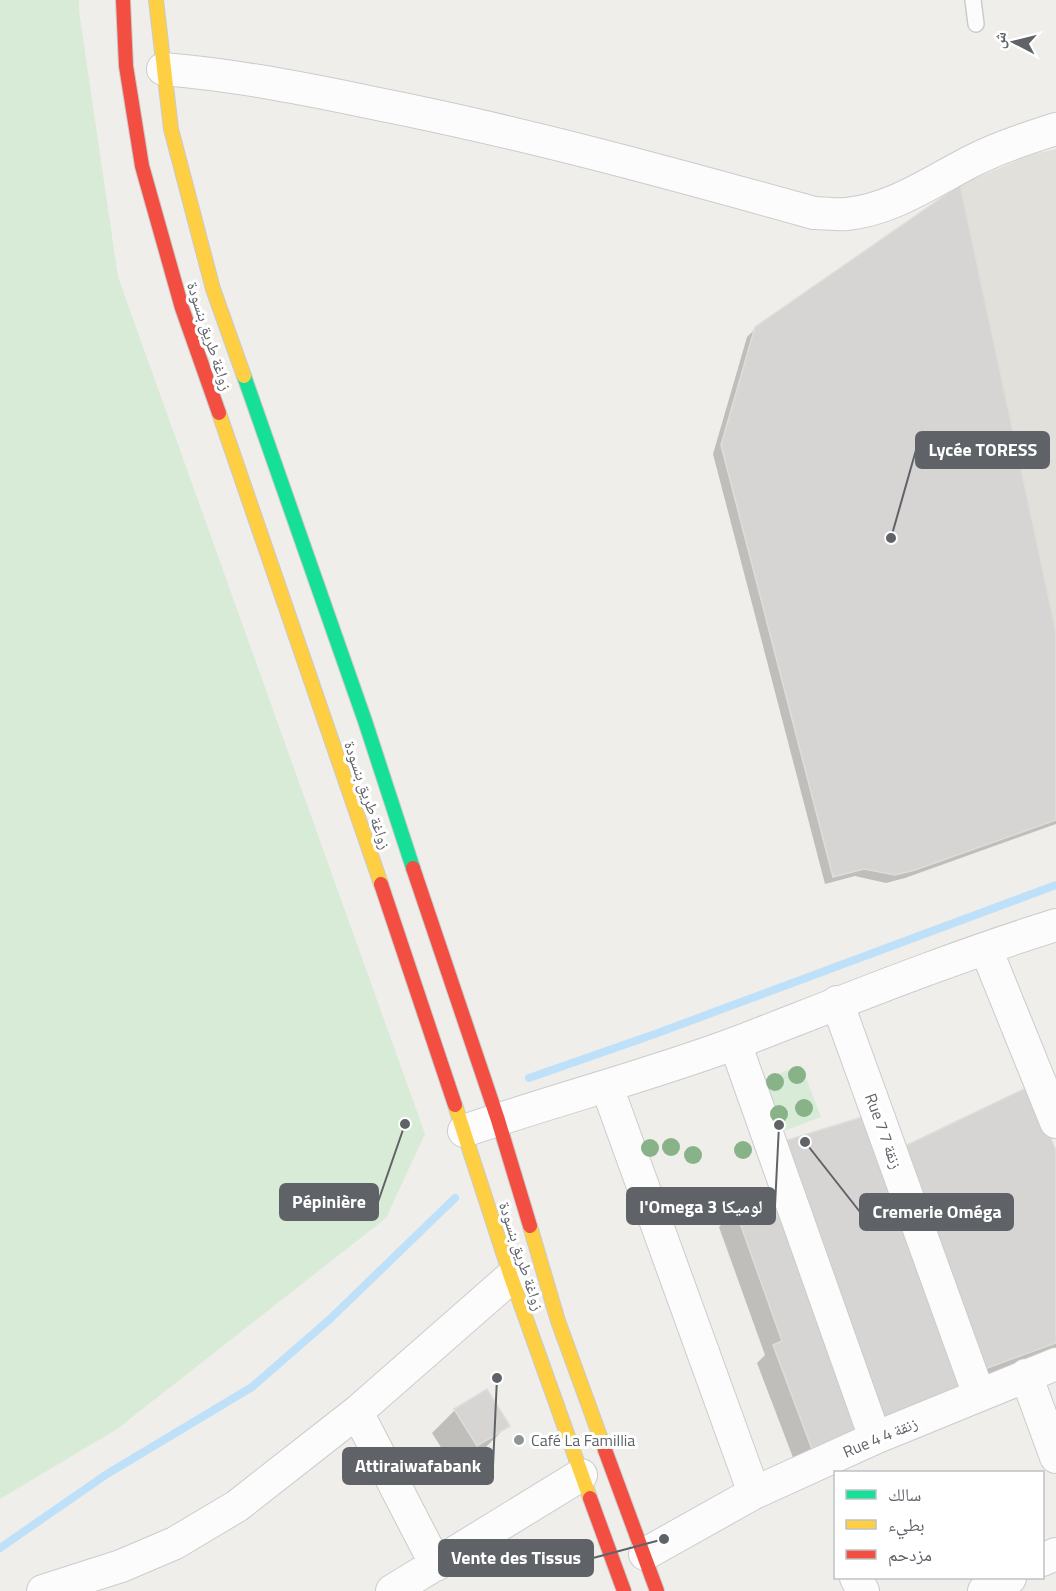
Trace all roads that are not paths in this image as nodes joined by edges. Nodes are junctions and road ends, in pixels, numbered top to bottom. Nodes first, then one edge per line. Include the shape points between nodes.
1 (123, 0) edge
2 (156, 0) edge
3 (973, 0) edge
4 (976, 24) dead end
5 (163, 69) junction
6 (1056, 129) edge
7 (1056, 926) edge
8 (986, 949) junction
9 (837, 1002) junction
10 (735, 1043) junction
11 (607, 1087) junction
12 (498, 1120) junction
13 (1056, 1122) edge
14 (464, 1131) junction
15 (511, 1277) junction
16 (1056, 1364) edge
17 (1026, 1375) junction
18 (979, 1395) junction
19 (357, 1412) junction
20 (875, 1438) junction
21 (1056, 1456) edge
22 (581, 1475) junction
23 (754, 1493) junction
24 (645, 1554) junction
25 (436, 1565) junction
26 (1008, 1579) edge
27 (43, 1591) edge
28 (392, 1591) edge
29 (624, 1591) edge
30 (657, 1591) edge
31 (984, 1591) edge

1 - 14 main road, زواغة طريق بنسودة via 126,66 142,166 182,308
2 - 5 main road, زواغة طريق بنسودة
3 - 4 lane
5 - 6 street via 216,73 456,119 625,160 814,213 846,214 880,207 1007,145
5 - 12 main road, زواغة طريق بنسودة via 171,129 213,289 365,721
7 - 8 street
8 - 9 street
8 - 13 street
9 - 10 street
9 - 18 street, Rue 7 زنقة 7
10 - 11 street
10 - 20 street
11 - 12 street
11 - 23 street
12 - 14 street
12 - 24 main road, زواغة طريق بنسودة via 558,1321
14 - 15 main road, زواغة طريق بنسودة
15 - 19 street
15 - 22 main road, زواغة طريق بنسودة
16 - 17 street, Rue 4 زنقة 4
17 - 18 street, Rue 4 زنقة 4
17 - 21 street
18 - 20 street, Rue 4 زنقة 4
19 - 25 street
19 - 27 street via 237,1506 175,1543 121,1566
20 - 23 street, Rue 4 زنقة 4
22 - 25 street
22 - 29 main road, زواغة طريق بنسودة
23 - 24 street, Rue 4 زنقة 4
24 - 30 main road, زواغة طريق بنسودة
25 - 28 street
26 - 31 street

